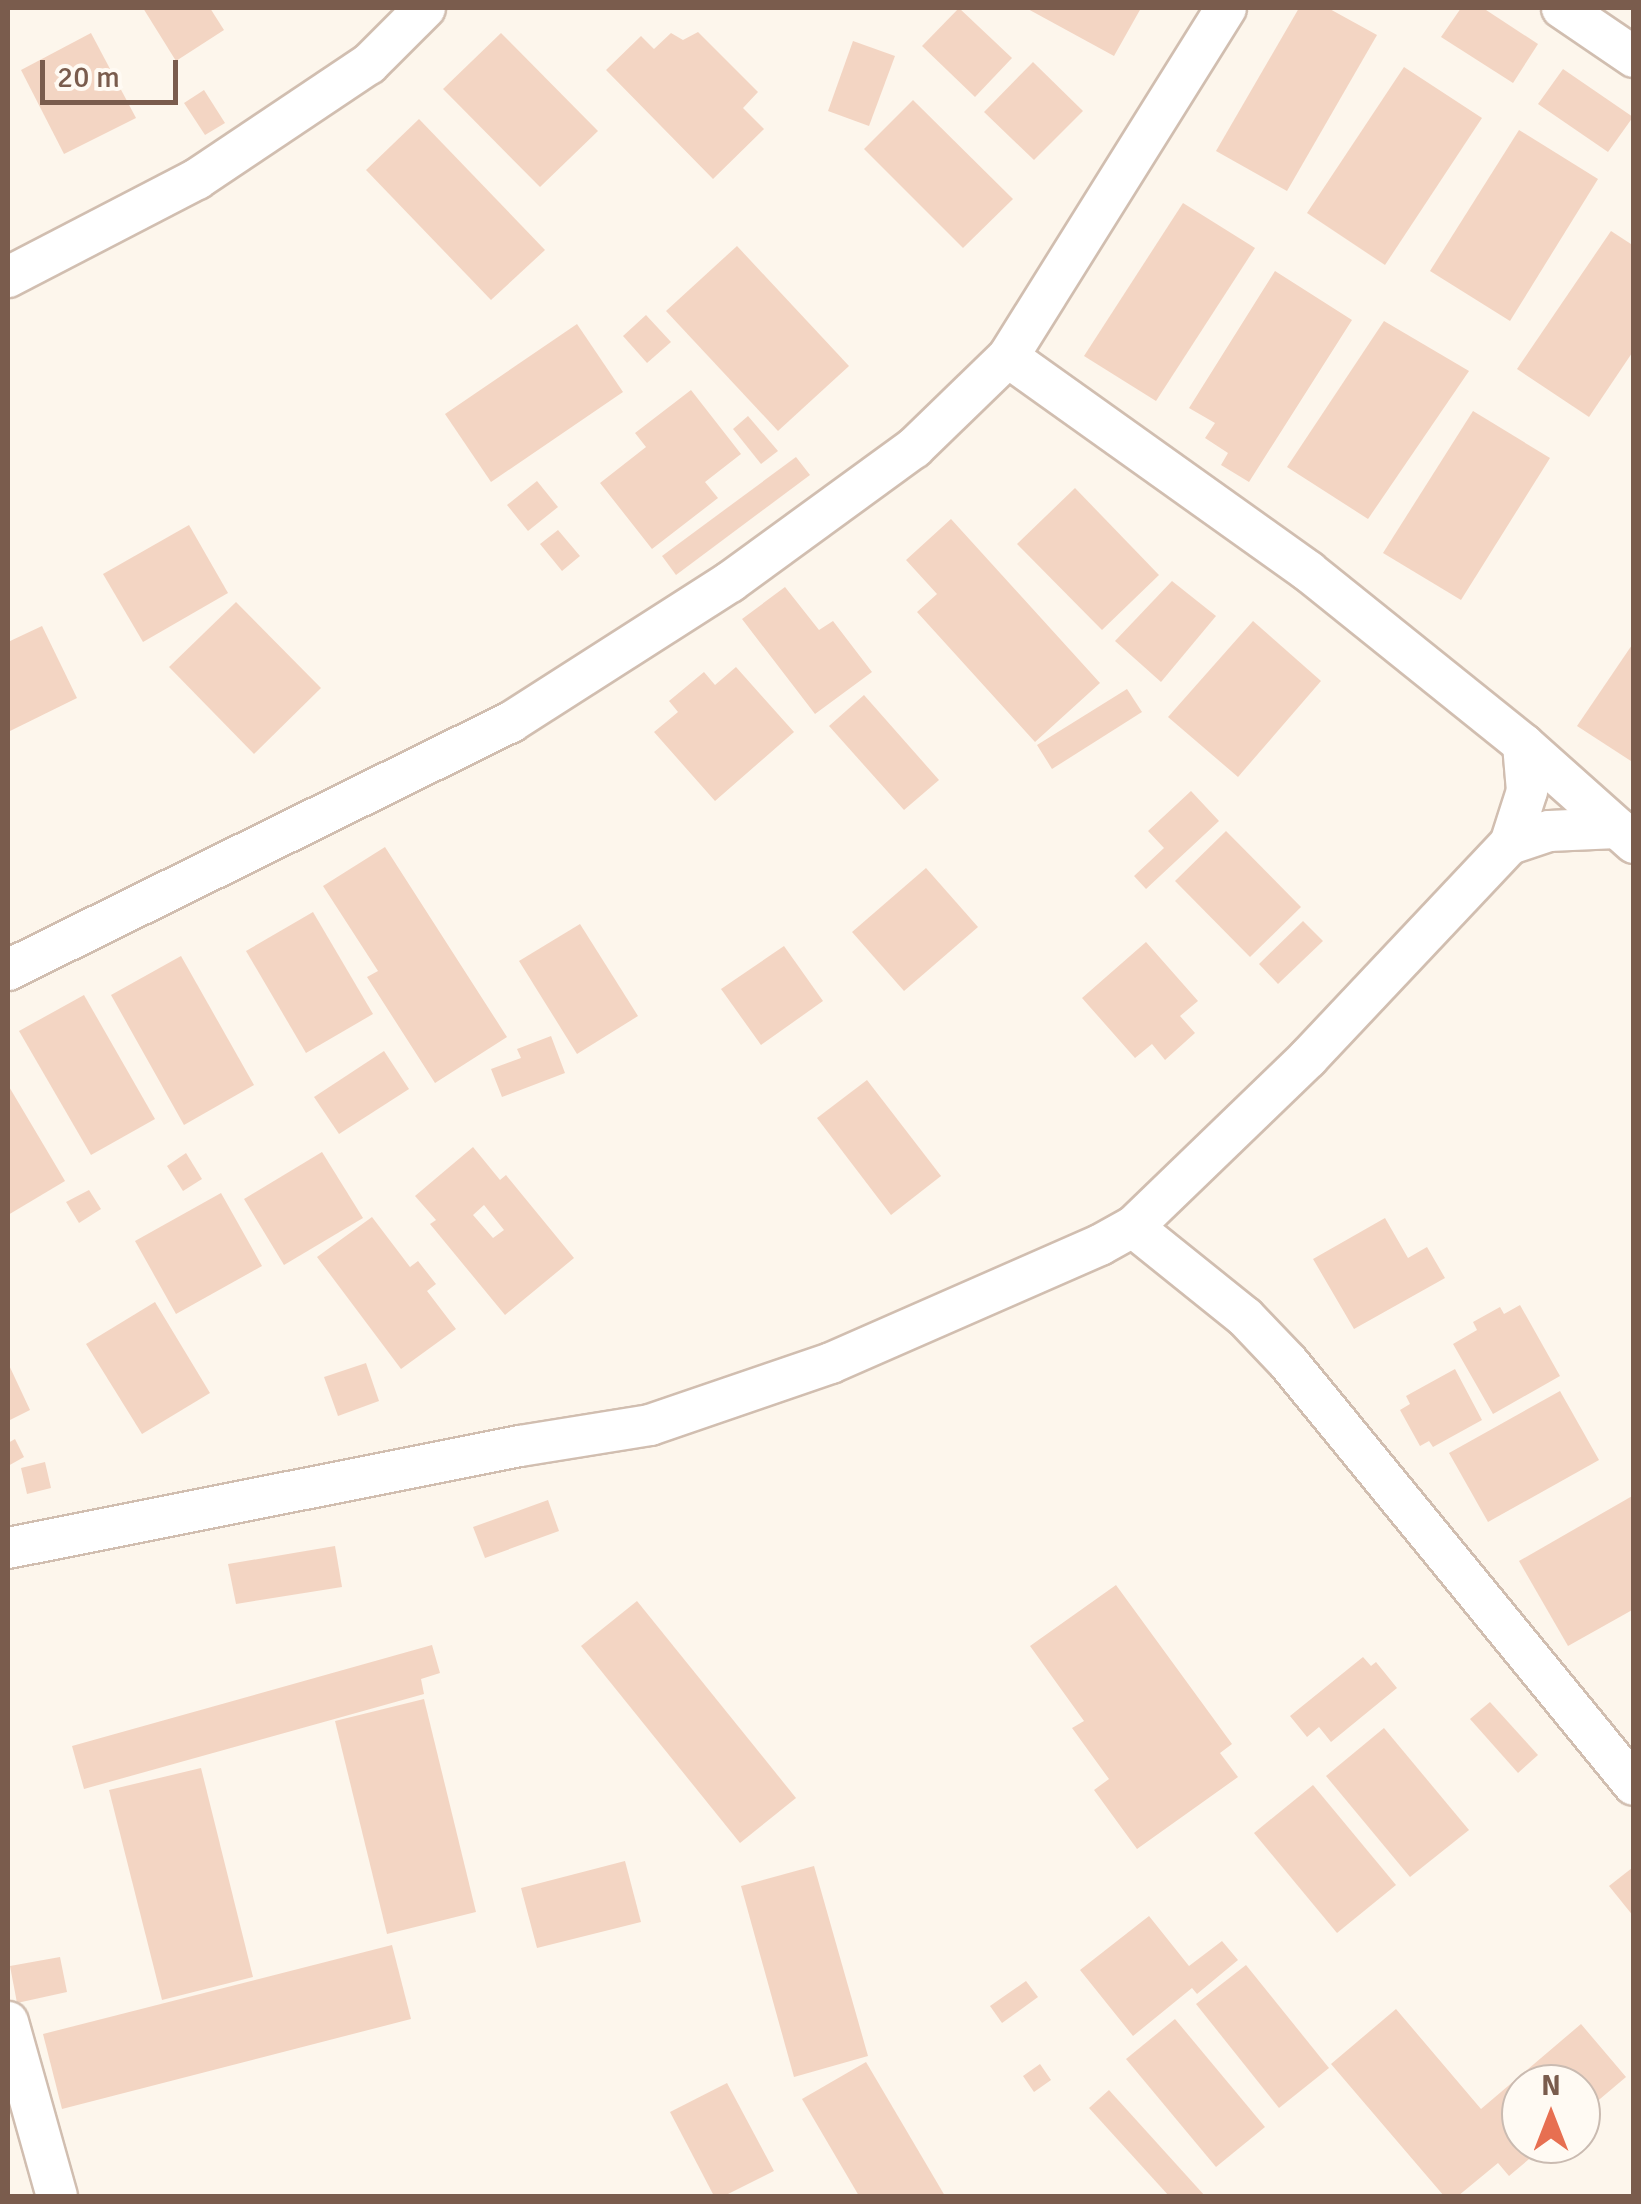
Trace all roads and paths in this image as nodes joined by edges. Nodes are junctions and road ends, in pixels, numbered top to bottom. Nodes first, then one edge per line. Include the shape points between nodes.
1 (426, 8) edge
2 (1226, 8) edge
3 (1562, 8) edge
4 (1634, 57) edge
5 (8, 277) edge
6 (1008, 357) junction
7 (1523, 744) junction
8 (1625, 836) edge
9 (1510, 844) junction
10 (8, 970) edge
11 (1133, 1227) junction
12 (8, 1548) edge
13 (1634, 1786) edge
14 (8, 2022) edge
15 (58, 2196) edge

1 - 5 street via 369,64 197,178
2 - 6 street
3 - 4 street
6 - 7 street via 1308,572
6 - 10 street via 899,460 730,582 511,722
7 - 8 street
7 - 9 street via 1527,791
8 - 9 street via 1549,831
9 - 11 street via 1308,1058
11 - 12 street via 831,1364 650,1425
11 - 13 street via 1245,1317 1288,1362
14 - 15 street

